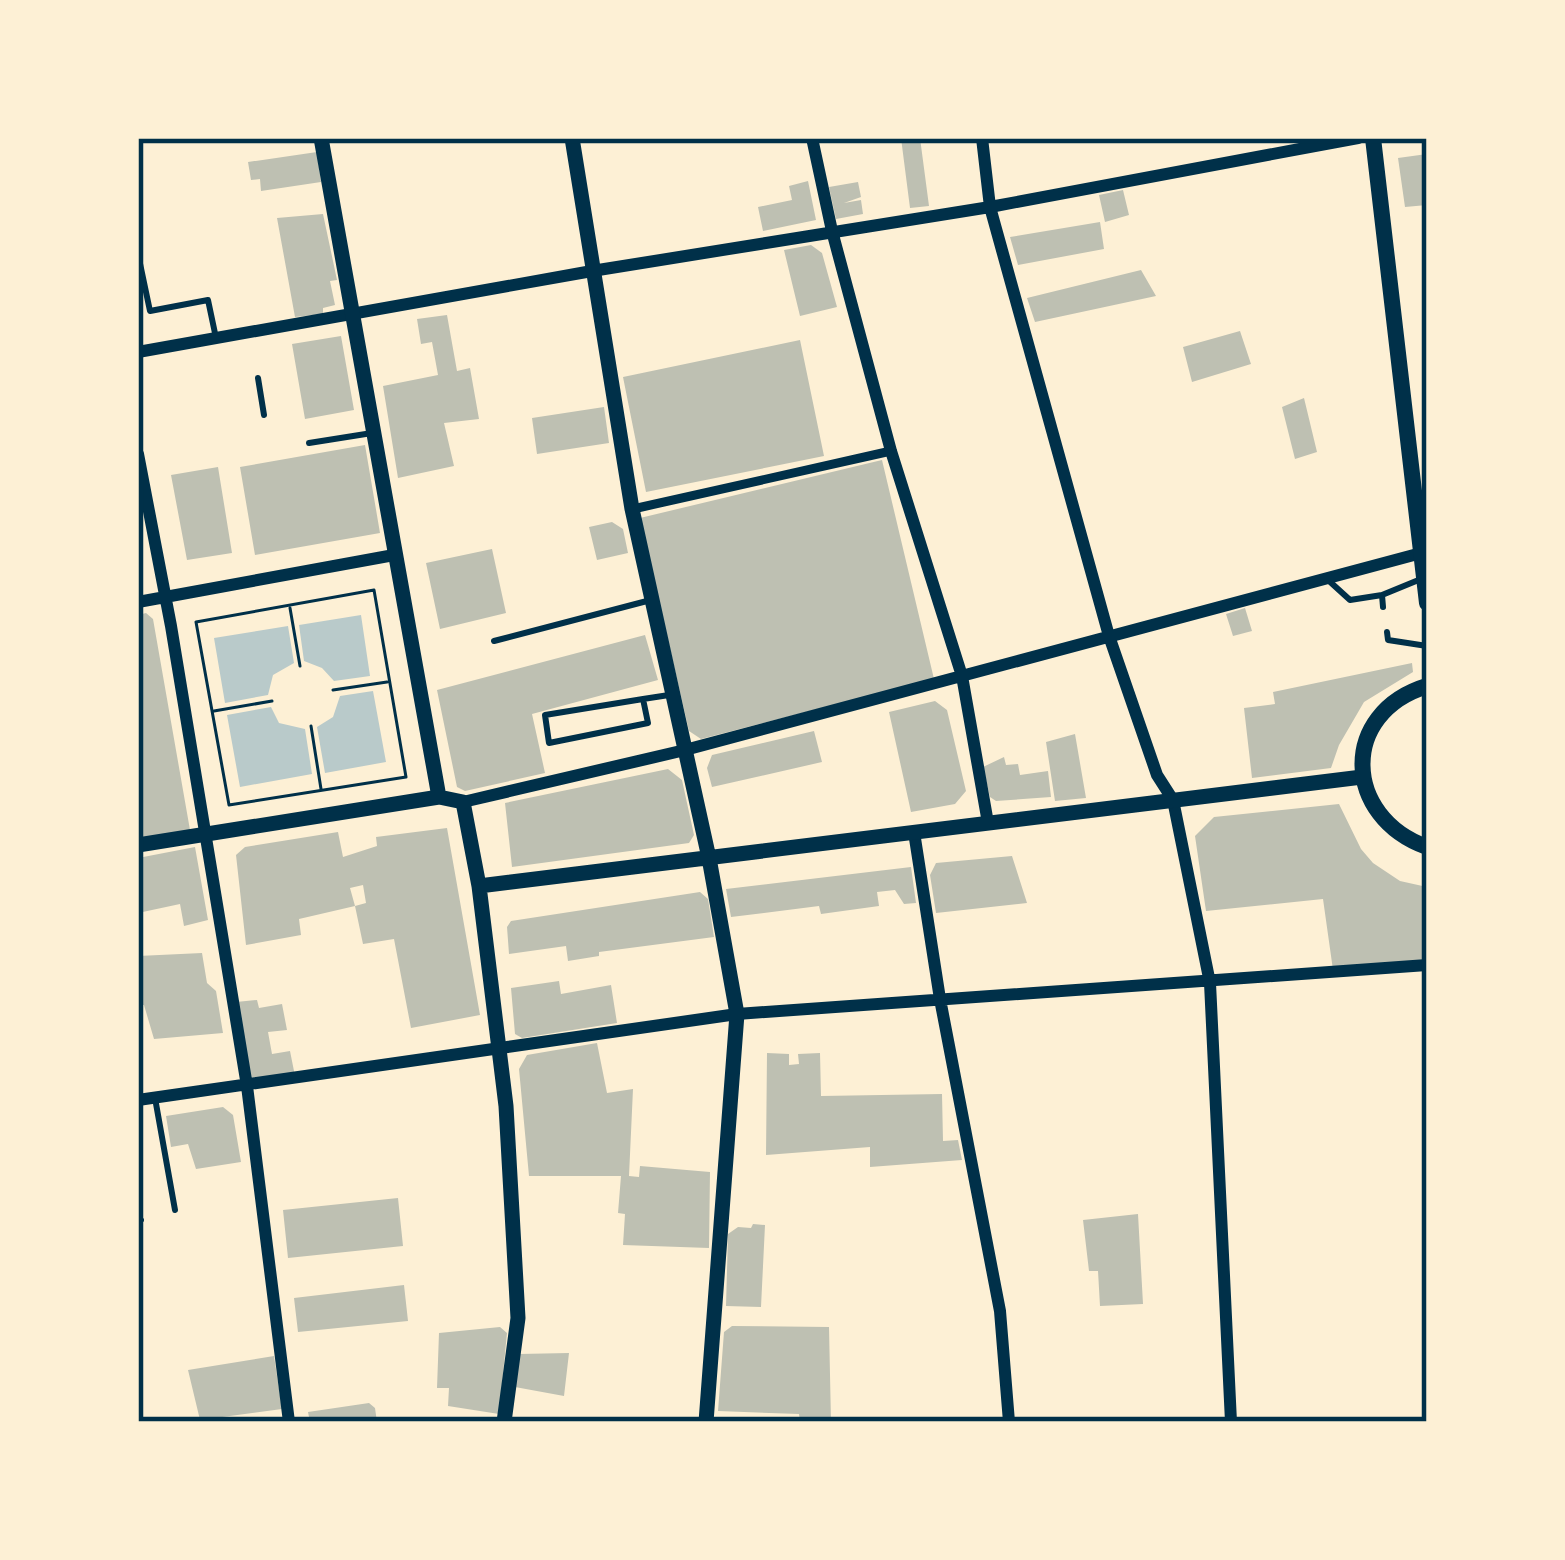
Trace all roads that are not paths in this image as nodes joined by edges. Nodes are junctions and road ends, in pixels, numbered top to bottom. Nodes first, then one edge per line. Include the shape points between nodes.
1 (321, 138) edge
2 (572, 138) edge
3 (812, 138) edge
4 (982, 138) edge
5 (1358, 138) edge
6 (1373, 138) edge
7 (990, 207) junction
8 (832, 230) junction
9 (138, 254) edge
10 (592, 271) junction
11 (350, 313) junction
12 (216, 338) junction
13 (138, 352) edge
14 (258, 377) dead end
15 (264, 415) dead end
16 (372, 433) junction
17 (309, 443) dead end
18 (891, 451) junction
19 (138, 454) edge
20 (632, 509) junction
21 (1424, 552) edge
22 (394, 555) junction
23 (1325, 578) junction
24 (1424, 578) edge
25 (1382, 595) junction
26 (166, 598) junction
27 (652, 600) junction
28 (138, 602) edge
29 (1427, 603) edge
30 (1383, 607) dead end
31 (1387, 632) dead end
32 (1109, 637) junction
33 (494, 641) dead end
34 (1427, 646) edge
35 (962, 676) junction
36 (1426, 684) edge
37 (673, 695) junction
38 (643, 698) junction
39 (685, 750) junction
40 (1362, 777) junction
41 (439, 797) junction
42 (1173, 800) junction
43 (463, 802) junction
44 (988, 823) junction
45 (206, 832) junction
46 (914, 832) junction
47 (138, 845) edge
48 (1427, 847) edge
49 (709, 858) junction
50 (479, 886) junction
51 (1427, 965) edge
52 (1210, 982) junction
53 (940, 999) junction
54 (737, 1014) junction
55 (498, 1050) junction
56 (247, 1086) junction
57 (155, 1098) junction
58 (138, 1100) edge
59 (175, 1210) dead end
60 (289, 1422) edge
61 (503, 1422) edge
62 (706, 1422) edge
63 (1009, 1422) edge
64 (1231, 1422) edge

1 - 11 street
2 - 10 street
3 - 8 street
4 - 7 street
5 - 7 street
6 - 21 main road
7 - 8 street
7 - 32 street
8 - 10 street
8 - 18 street
9 - 12 lane via 150,311 208,300
10 - 11 street
10 - 20 street
11 - 12 street
11 - 16 street
12 - 13 street
14 - 15 lane
16 - 17 lane
16 - 22 street
18 - 20 street
18 - 35 street
19 - 26 street
20 - 27 street
21 - 23 street
21 - 24 main road
22 - 26 street
22 - 41 street
23 - 25 lane via 1350,600
23 - 32 street
24 - 25 lane
24 - 29 main road
25 - 30 lane
26 - 28 street
26 - 45 street
27 - 33 lane
27 - 37 street
31 - 34 lane via 1388,640
32 - 35 street
32 - 42 street
35 - 39 street
35 - 44 street
36 - 40 main road via 1383,711 1370,731
37 - 38 lane
37 - 39 street
38 - 38 lane via 545,715 549,743 648,723
39 - 43 street
39 - 49 street
40 - 42 street
40 - 48 main road via 1384,824
41 - 43 street
41 - 45 street
42 - 44 street
42 - 52 street
43 - 50 street
44 - 46 street
45 - 47 street
45 - 56 street
46 - 49 street
46 - 53 street
49 - 50 street
49 - 54 street
50 - 55 street
51 - 52 street
52 - 53 street
52 - 64 street
53 - 54 street
53 - 63 street via 1000,1311
54 - 55 street
54 - 62 street
55 - 56 street
55 - 61 street via 518,1318
56 - 57 street
56 - 60 street
57 - 58 street
57 - 59 lane

